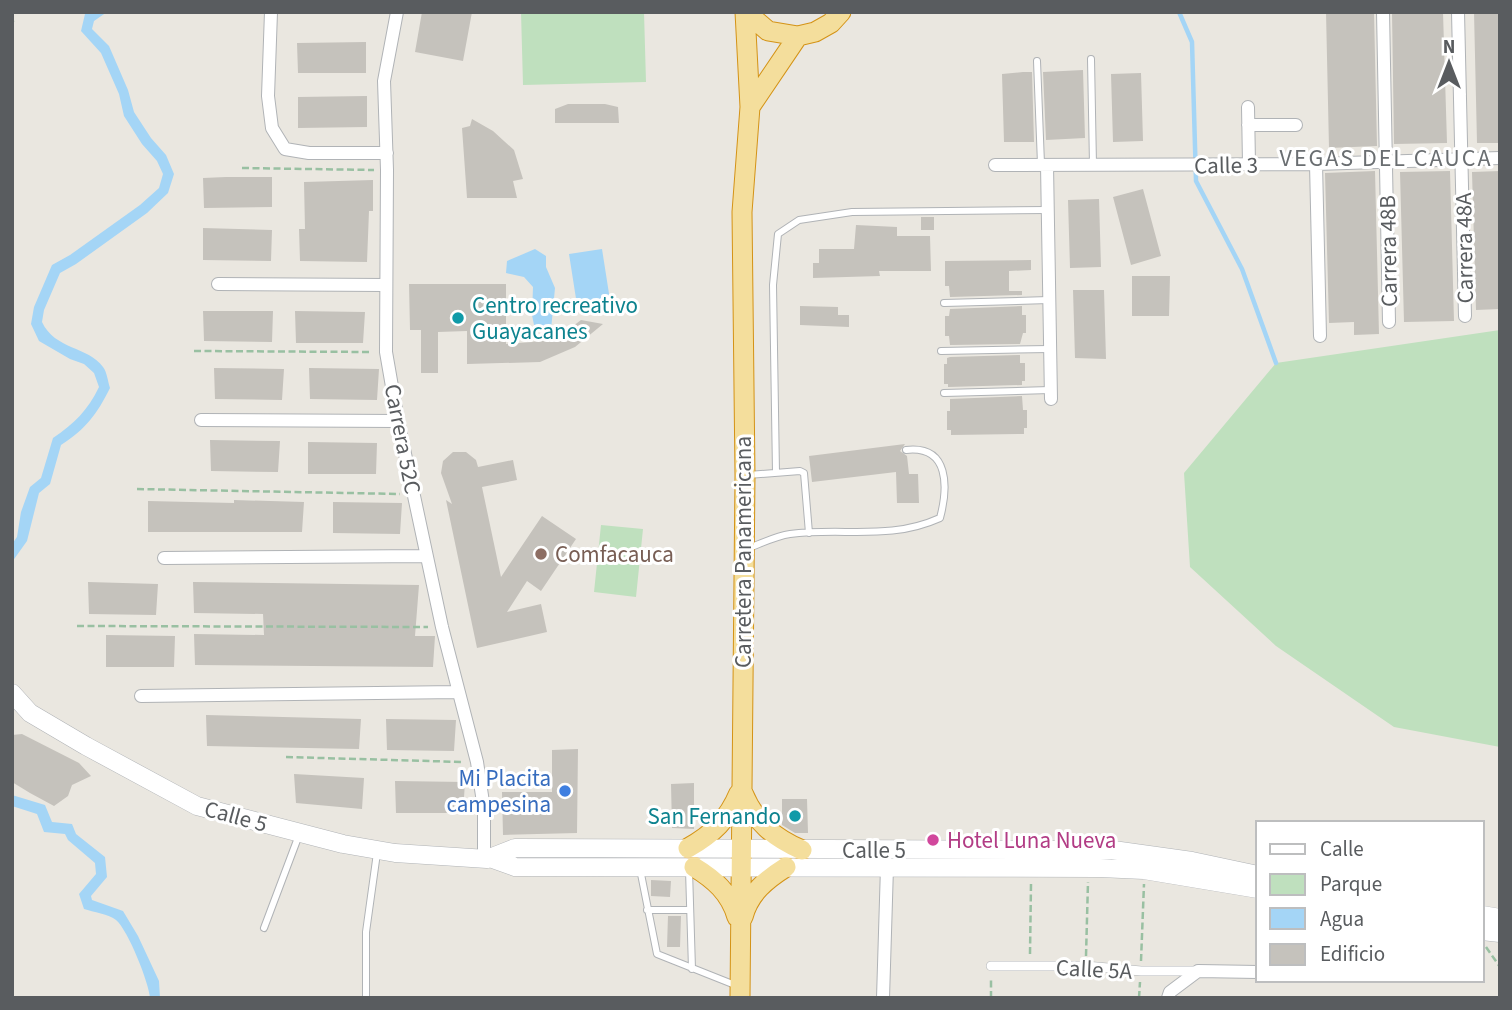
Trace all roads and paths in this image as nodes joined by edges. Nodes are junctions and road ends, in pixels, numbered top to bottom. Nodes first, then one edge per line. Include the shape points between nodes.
1 (271, 12) edge
2 (397, 12) edge
3 (746, 12) edge
4 (841, 12) edge
5 (1383, 12) edge
6 (1458, 12) edge
7 (798, 36) junction
8 (1091, 60) dead end
9 (1037, 61) dead end
10 (750, 107) junction
11 (1248, 107) dead end
12 (1248, 125) junction
13 (1296, 125) dead end
14 (387, 153) junction
15 (1500, 158) edge
16 (1462, 160) junction
17 (1387, 162) junction
18 (1249, 164) junction
19 (1316, 164) junction
20 (995, 165) dead end
21 (1044, 165) junction
22 (1093, 165) junction
23 (242, 168) dead end
24 (387, 170) junction
25 (1048, 210) junction
26 (218, 284) dead end
27 (385, 285) junction
28 (1049, 300) junction
29 (944, 303) dead end
30 (1465, 316) dead end
31 (1389, 322) dead end
32 (1320, 335) dead end
33 (1050, 349) junction
34 (194, 351) dead end
35 (941, 351) dead end
36 (386, 352) junction
37 (944, 393) dead end
38 (1051, 395) joint
39 (201, 420) dead end
40 (398, 421) junction
41 (906, 450) dead end
42 (776, 473) junction
43 (744, 475) junction
44 (137, 489) dead end
45 (414, 494) junction
46 (809, 533) junction
47 (744, 550) junction
48 (426, 556) junction
49 (164, 558) dead end
50 (77, 626) dead end
51 (442, 627) junction
52 (458, 692) junction
53 (12, 693) edge
54 (141, 696) dead end
55 (286, 757) dead end
56 (477, 762) junction
57 (741, 789) junction
58 (299, 833) junction
59 (802, 850) junction
60 (378, 851) junction
61 (487, 858) junction
62 (741, 858) junction
63 (690, 861) junction
64 (639, 867) junction
65 (786, 867) junction
66 (887, 867) junction
67 (1144, 870) junction
68 (1256, 876) edge
69 (1031, 877) dead end
70 (1088, 879) dead end
71 (1256, 889) edge
72 (647, 910) junction
73 (690, 910) junction
74 (264, 928) dead end
75 (741, 928) junction
76 (1489, 932) edge
77 (991, 966) joint
78 (1030, 967) junction
79 (1086, 967) junction
80 (1500, 967) edge
81 (692, 969) junction
82 (1141, 971) junction
83 (1198, 971) junction
84 (1256, 972) edge
85 (740, 992) edge
86 (1169, 995) edge
87 (366, 998) edge
88 (883, 998) edge
89 (991, 998) edge
90 (1139, 998) edge

1 - 14 street via 268,96 272,128 285,149
2 - 14 street, Carrera 52C via 384,81
3 - 7 highway via 768,31
3 - 10 highway, Carretera Panamericana
4 - 7 highway via 815,32
5 - 17 street, Carrera 48B
6 - 16 street, Carrera 48A
7 - 10 highway, Carretera Panamericana
8 - 22 lane
9 - 21 lane
10 - 43 highway, Carretera Panamericana via 742,212
11 - 12 street
12 - 13 street
12 - 18 street
14 - 24 street, Carrera 52C
15 - 16 street, Calle 3
16 - 17 street, Calle 3
16 - 30 street, Carrera 48A
17 - 19 street, Calle 3
17 - 31 street, Carrera 48B
18 - 19 street, Calle 3
18 - 22 street, Calle 3
19 - 32 street
20 - 21 street, Calle 3
21 - 22 street, Calle 3
21 - 25 street
23 - 24 path
24 - 27 street, Carrera 52C
25 - 28 street
25 - 42 lane via 852,212 799,220 778,234 773,285
26 - 27 street
27 - 36 street, Carrera 52C
28 - 29 lane
28 - 33 street
33 - 35 lane
33 - 38 street
34 - 36 path
36 - 40 street, Carrera 52C
37 - 38 lane
39 - 40 street
40 - 45 street, Carrera 52C
41 - 46 lane via 926,451 937,460 945,478 940,518 918,528 878,533
42 - 43 lane
42 - 46 lane via 804,473
43 - 47 highway, Carretera Panamericana
44 - 45 path
45 - 48 street, Carrera 52C
46 - 47 lane via 788,534
47 - 57 highway, Carretera Panamericana
48 - 49 street
48 - 51 street, Carrera 52C
50 - 51 path
51 - 52 street, Carrera 52C
52 - 54 street
52 - 56 street, Carrera 52C
53 - 58 main road, Calle 5 via 30,713 197,806
55 - 56 path
56 - 61 street, Carrera 52C
57 - 59 highway via 758,820
57 - 62 highway, Carretera Panamericana
57 - 63 highway via 733,808
58 - 60 main road, Calle 5
58 - 74 lane
59 - 62 main road, Calle 5
59 - 68 main road, Calle 5 via 1112,850
60 - 61 main road, Calle 5
60 - 87 lane via 366,932
61 - 63 main road, Calle 5 via 515,848
61 - 64 main road, Calle 5 via 515,867
62 - 63 main road, Calle 5
62 - 65 main road, Calle 5
62 - 75 highway, Carretera Panamericana
63 - 64 main road, Calle 5
63 - 73 lane
63 - 75 highway via 725,891
64 - 72 lane
65 - 66 main road, Calle 5
65 - 75 highway via 755,891
66 - 67 main road, Calle 5
66 - 88 street
67 - 71 main road, Calle 5
67 - 82 path
69 - 78 path
70 - 79 path
72 - 73 lane
72 - 81 lane via 656,954
73 - 81 lane
75 - 85 highway, Carretera Panamericana
76 - 80 path
77 - 78 street, Calle 5A
77 - 89 path
78 - 79 street, Calle 5A
79 - 82 street, Calle 5A
81 - 85 lane
82 - 83 street, Calle 5A
82 - 90 path
83 - 84 street, Calle 5A
83 - 86 street

